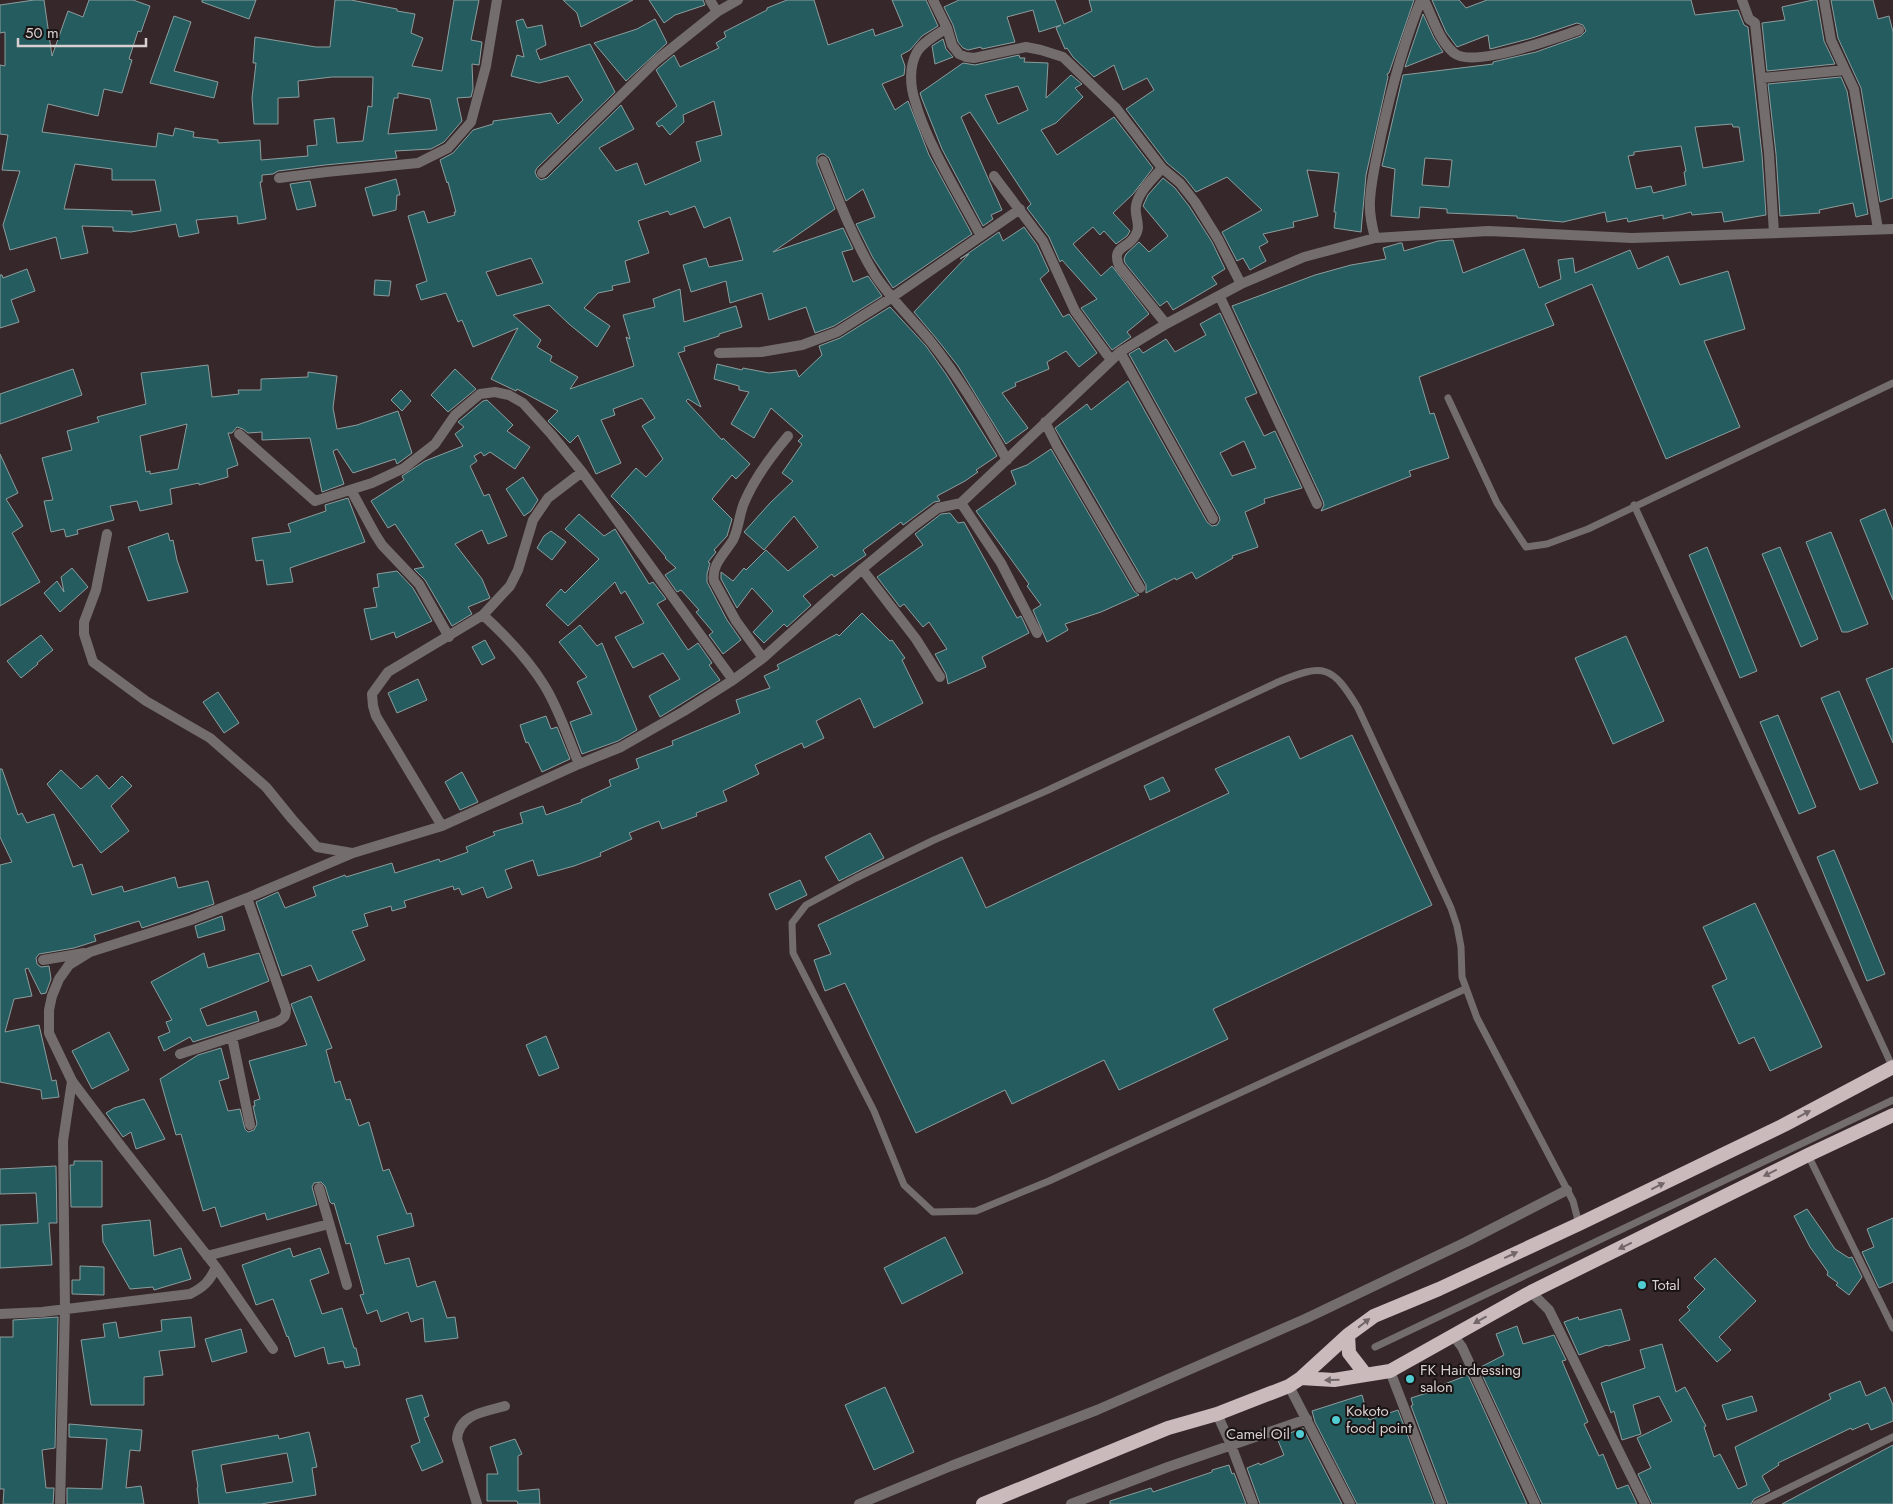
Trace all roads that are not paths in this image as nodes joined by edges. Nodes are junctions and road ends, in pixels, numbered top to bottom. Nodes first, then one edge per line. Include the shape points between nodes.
1 (497, 0) edge
2 (710, 0) edge
3 (738, 0) edge
4 (933, 0) edge
5 (1423, 0) edge
6 (1742, 0) edge
7 (1824, 0) edge
8 (717, 12) junction
9 (947, 28) junction
10 (1579, 30) dead end
11 (1845, 70) junction
12 (1762, 78) junction
13 (823, 161) dead end
14 (1162, 168) junction
15 (542, 173) dead end
16 (994, 176) dead end
17 (279, 178) dead end
18 (1020, 209) junction
19 (1878, 229) junction
20 (1893, 229) edge
21 (1774, 233) junction
22 (981, 236) junction
23 (1375, 238) junction
24 (1241, 284) junction
25 (1220, 297) junction
26 (891, 298) junction
27 (1166, 324) junction
28 (1120, 352) junction
29 (719, 353) dead end
30 (1111, 360) junction
31 (1893, 383) edge
32 (1448, 398) dead end
33 (1045, 422) junction
34 (239, 434) dead end
35 (788, 436) dead end
36 (1007, 460) junction
37 (582, 472) junction
38 (352, 490) junction
39 (961, 503) junction
40 (1317, 504) dead end
41 (1634, 505) junction
42 (1212, 519) dead end
43 (107, 534) dead end
44 (862, 569) junction
45 (1140, 588) dead end
46 (483, 614) junction
47 (1037, 633) dead end
48 (449, 637) junction
49 (763, 658) junction
50 (940, 677) dead end
51 (733, 680) junction
52 (579, 764) junction
53 (442, 826) junction
54 (353, 853) junction
55 (247, 898) junction
56 (90, 952) junction
57 (43, 960) dead end
58 (1465, 989) junction
59 (232, 1037) junction
60 (180, 1054) dead end
61 (1893, 1068) edge
62 (72, 1081) junction
63 (1893, 1100) edge
64 (1893, 1115) edge
65 (250, 1125) dead end
66 (1808, 1155) junction
67 (319, 1188) dead end
68 (1567, 1190) junction
69 (329, 1224) junction
70 (1579, 1224) junction
71 (207, 1256) junction
72 (216, 1267) junction
73 (347, 1285) dead end
74 (1531, 1292) junction
75 (65, 1309) junction
76 (0, 1314) edge
77 (1893, 1328) edge
78 (1348, 1335) junction
79 (1453, 1335) junction
80 (1375, 1347) dead end
81 (273, 1349) dead end
82 (1390, 1371) junction
83 (1366, 1375) junction
84 (1295, 1382) junction
85 (505, 1406) dead end
86 (1218, 1414) junction
87 (1307, 1419) junction
88 (1893, 1437) edge
89 (1231, 1444) junction
90 (60, 1504) edge
91 (477, 1504) edge
92 (859, 1504) edge
93 (983, 1504) edge
94 (1071, 1504) edge
95 (1253, 1504) edge
96 (1350, 1504) edge
97 (1441, 1504) edge
98 (1535, 1504) edge
99 (1645, 1504) edge
100 (1756, 1504) edge

1 - 17 street via 486,66 471,122 448,148 418,163
2 - 8 street
3 - 8 street
4 - 9 street
5 - 10 street via 1446,44 1455,54 1469,58 1507,52
5 - 23 street via 1409,29 1384,120 1371,185 1370,216
6 - 12 street via 1749,19 1755,23
7 - 11 street via 1831,40
8 - 15 street via 657,60
9 - 14 street via 952,45 966,58 1026,47 1063,57 1116,108
9 - 22 street via 918,51 912,85 931,140
11 - 12 street
11 - 19 street via 1855,97
12 - 21 street
13 - 26 street via 863,256
14 - 24 street via 1195,202
14 - 27 street via 1138,198 1136,236 1118,251 1116,259
16 - 18 street
18 - 22 street
18 - 30 street via 1049,252 1075,311
19 - 20 street
19 - 21 street
21 - 23 street via 1632,238 1488,231
22 - 26 street
23 - 24 street via 1304,258
24 - 25 street
25 - 27 street
25 - 40 street
26 - 29 street via 837,332 802,345 761,352
26 - 36 street via 948,364
27 - 28 street
28 - 30 street
28 - 42 street
30 - 33 street
31 - 41 lane
32 - 41 lane via 1497,503 1526,547 1547,544 1580,532
33 - 36 street
33 - 45 street
34 - 38 street via 314,501
35 - 49 street via 772,455 744,504 739,526 713,574 736,621
36 - 39 street
37 - 38 street via 523,403 495,392 480,394 455,415 435,444 404,468
37 - 46 street via 548,498 533,520 510,586
37 - 51 street
38 - 48 street via 375,534 419,584
39 - 44 street via 938,508
39 - 47 street via 1001,563
41 - 61 lane
43 - 54 street via 96,590 84,622 84,634 93,662 138,696 217,744 266,787 318,847
44 - 49 street
44 - 50 street via 916,639
46 - 48 street
46 - 52 street via 507,638 545,687
48 - 53 street via 388,672 372,694 376,716
49 - 51 street
51 - 52 street via 621,747
52 - 53 street
53 - 54 street
54 - 55 street
55 - 56 street via 154,933
55 - 59 street via 286,1015 276,1022
56 - 57 street
56 - 62 street via 69,965 59,979 49,1010 49,1033
58 - 58 lane via 976,1212 933,1212 904,1185 874,1111 793,953 792,923 806,906 934,840 1278,682 1312,671 1323,671 1335,676 1358,708 1451,908 1461,947
58 - 68 lane via 1476,1018
59 - 60 street
59 - 65 street
70 -> 61 highway via 1784,1125
62 - 71 street
62 - 75 street via 63,1142
63 - 80 lane
64 - 66 highway
66 -> 74 highway
66 - 77 lane
67 - 69 street
68 - 70 lane
68 - 92 street via 1296,1323 1097,1410
69 - 71 street
69 - 73 street
78 -> 70 highway via 1374,1316
71 - 72 street
72 - 75 street via 204,1287 190,1294
72 - 81 street
74 -> 79 highway
74 - 99 street via 1549,1310
75 - 76 street
75 - 90 street
78 - 83 highway via 1349,1353
78 - 84 highway
79 - 82 highway
79 - 98 street via 1462,1347
82 - 83 highway
82 - 97 street
83 -> 84 highway
84 - 86 highway
84 - 87 street
85 - 91 street via 467,1418 458,1430 457,1439
86 - 89 street
86 - 93 highway via 1168,1428
87 - 89 street
87 - 96 street
88 - 100 lane
89 - 94 street
89 - 95 street

